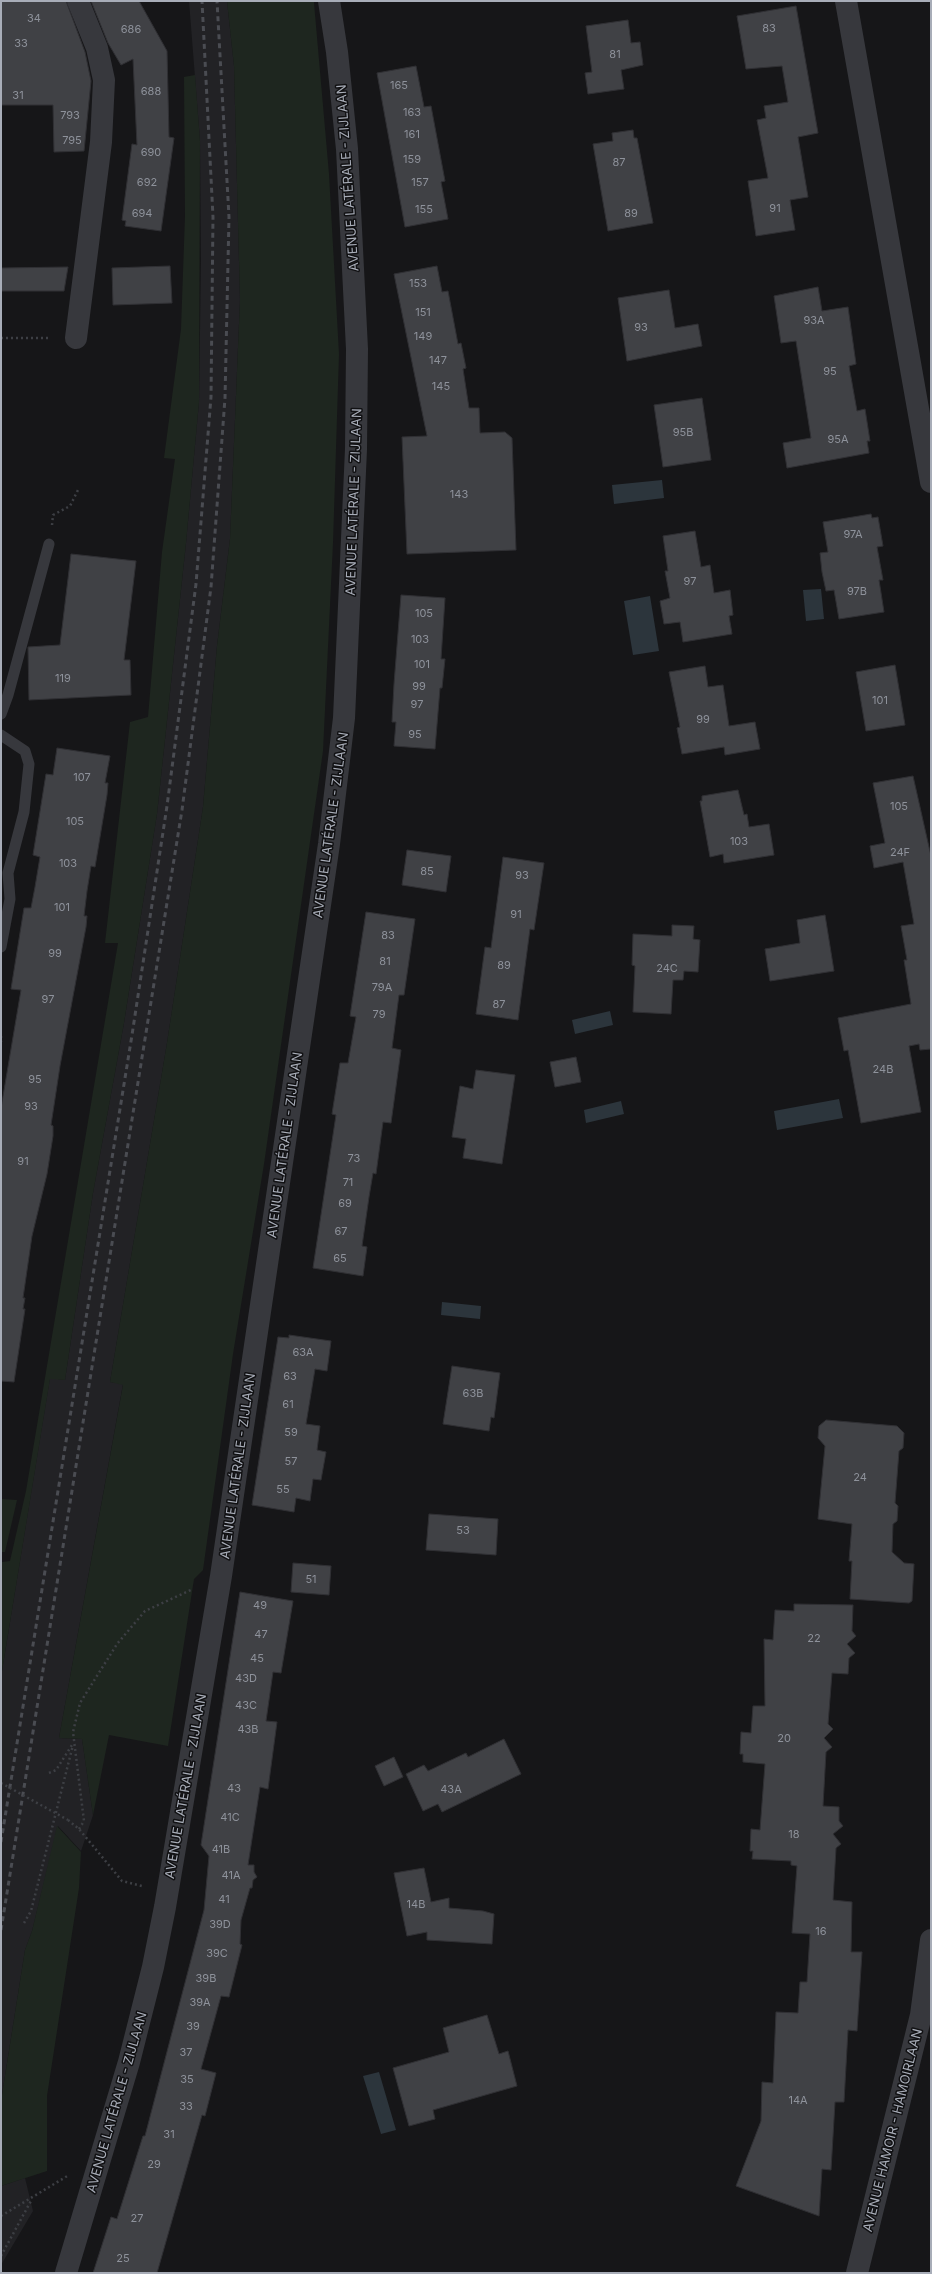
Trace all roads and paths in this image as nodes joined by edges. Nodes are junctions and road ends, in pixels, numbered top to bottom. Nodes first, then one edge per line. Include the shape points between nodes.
1 (78, 1) edge
2 (329, 1) edge
3 (846, 1) edge
4 (1, 338) edge
5 (76, 338) joint
6 (931, 482) edge
7 (78, 490) dead end
8 (49, 544) joint
9 (1, 714) edge
10 (1, 735) edge
11 (1, 947) edge
12 (1, 1036) edge
13 (1, 1042) edge
14 (221, 1576) junction
15 (74, 1743) junction
16 (49, 1773) dead end
17 (1, 1783) edge
18 (80, 1829) junction
19 (150, 1888) dead end
20 (24, 1923) dead end
21 (931, 1940) edge
22 (70, 2174) dead end
23 (32, 2198) junction
24 (1, 2216) edge
25 (1, 2256) edge
26 (66, 2273) edge
27 (857, 2273) edge

1 - 5 street via 97,48 104,80 101,142
2 - 14 street, AVENUE LATÉRALE - ZIJLAAN via 347,149 357,349 356,449 344,718 329,844
3 - 6 street
4 - 5 path
7 - 8 path via 70,506 53,515
8 - 9 lane
10 - 11 lane via 25,751 29,764 24,812 8,873 10,899
12 - 13 path
14 - 15 path via 145,1610 117,1644 80,1703 73,1732
14 - 26 street, AVENUE LATÉRALE - ZIJLAAN via 153,1967 129,2062
15 - 16 path via 56,1770
15 - 18 path via 84,1821
15 - 20 path via 31,1911
17 - 18 path, bridge
18 - 19 path via 122,1882
21 - 27 street, AVENUE HAMOIR - HAMOIRLAAN via 921,2015
22 - 23 path
23 - 24 path
23 - 25 path

